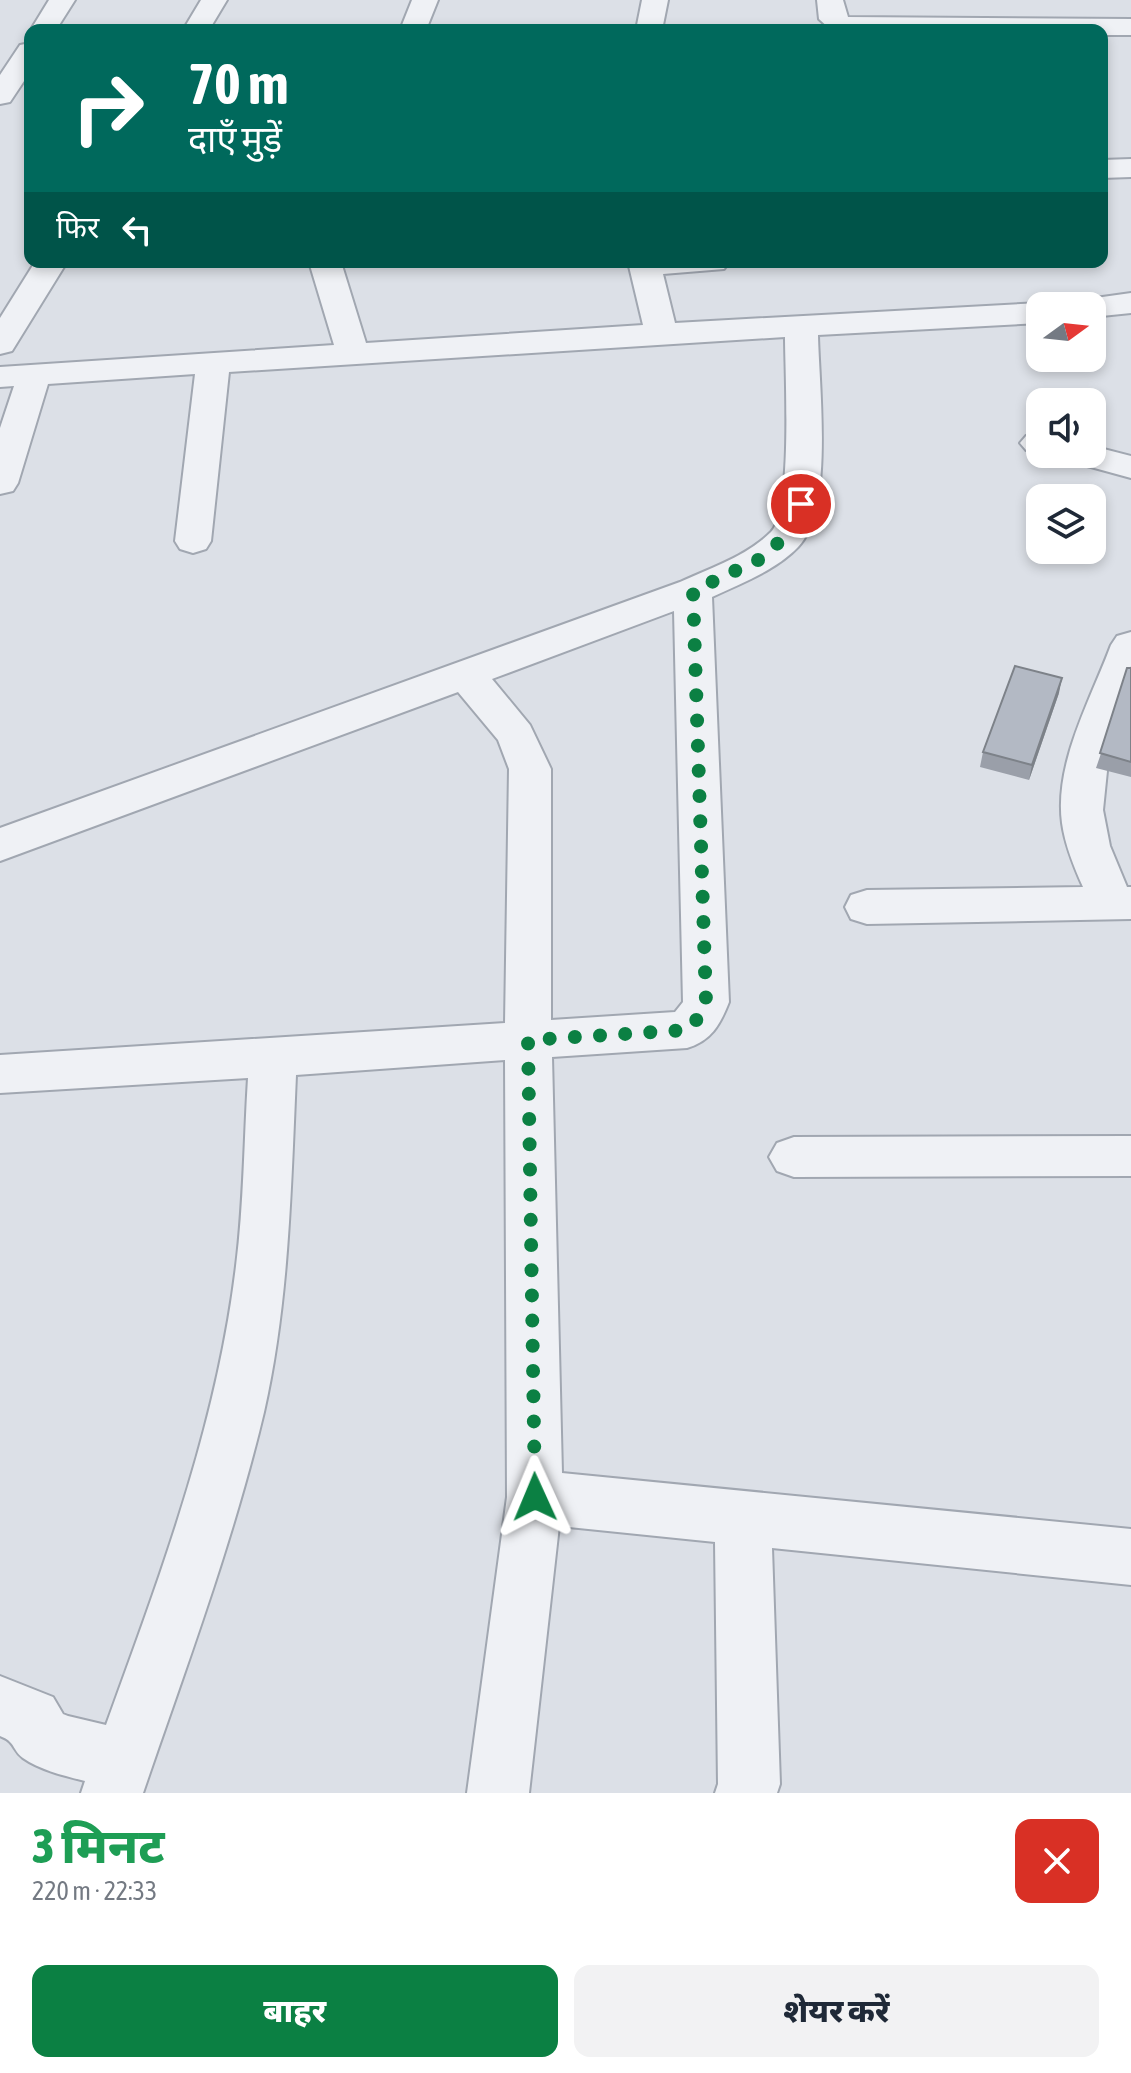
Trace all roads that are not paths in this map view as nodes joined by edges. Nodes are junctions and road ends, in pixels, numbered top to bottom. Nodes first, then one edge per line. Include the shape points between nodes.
1 (62, 0) edge
2 (214, 0) edge
3 (425, 0) edge
4 (655, 0) edge
5 (830, 0) edge
6 (47, 24) edge
7 (200, 24) edge
8 (415, 24) edge
9 (650, 24) edge
10 (840, 24) edge
11 (1108, 27) edge
12 (1131, 27) edge
13 (19, 54) edge
14 (0, 96) edge
15 (1131, 168) edge
16 (1108, 169) edge
17 (47, 268) edge
18 (327, 268) edge
19 (645, 268) edge
20 (1131, 303) edge
21 (1106, 306) edge
22 (1026, 314) edge
23 (801, 328) junction
24 (661, 334) junction
25 (0, 344) edge
26 (353, 354) junction
27 (213, 363) junction
28 (17, 376) edge
29 (1106, 460) edge
30 (1131, 467) edge
31 (0, 483) edge
32 (193, 541) dead end
33 (693, 591) junction
34 (1131, 645) edge
35 (466, 675) junction
36 (0, 845) edge
37 (1122, 903) edge
38 (867, 907) dead end
39 (528, 1040) junction
40 (273, 1058) junction
41 (0, 1074) edge
42 (1131, 1156) edge
43 (794, 1157) dead end
44 (535, 1497) junction
45 (743, 1519) junction
46 (1131, 1557) edge
47 (0, 1706) edge
48 (118, 1777) edge
49 (498, 1793) edge
50 (746, 1793) edge

1 - 6 street
2 - 7 street
3 - 8 street
4 - 9 street
5 - 10 street via 832,19
11 - 12 street
13 - 14 street
15 - 16 street
17 - 25 street
18 - 26 street
19 - 24 street
20 - 21 street
22 - 23 street
23 - 24 street
23 - 33 street via 801,504 791,532 758,560
24 - 26 street
26 - 27 street
27 - 28 street
27 - 32 street
28 - 31 street
29 - 30 street
33 - 35 street
33 - 39 street via 706,1002 687,1030
34 - 37 street via 1083,782 1089,847
35 - 36 street
35 - 39 street via 516,735 530,769
37 - 38 street
39 - 40 street
39 - 44 street
40 - 41 street
40 - 48 street via 262,1266 237,1410 199,1547
42 - 43 street
44 - 45 street
44 - 49 street
45 - 46 street
45 - 50 street
47 - 48 street via 32,1718 42,1735

